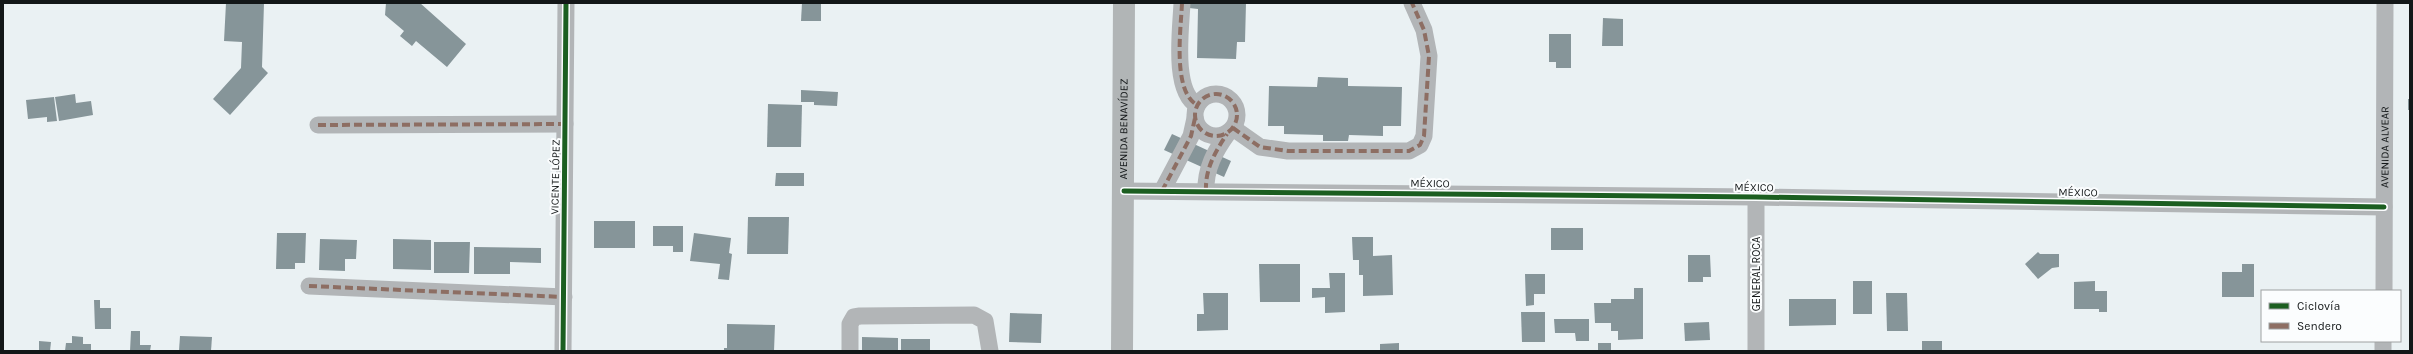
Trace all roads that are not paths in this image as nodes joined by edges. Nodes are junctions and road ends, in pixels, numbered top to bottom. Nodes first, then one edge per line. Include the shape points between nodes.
1 (566, 3) edge
2 (1124, 3) edge
3 (1182, 3) edge
4 (1412, 3) edge
5 (2385, 3) edge
6 (1196, 112) junction
7 (565, 124) junction
8 (318, 125) dead end
9 (1231, 130) junction
10 (1124, 191) junction
11 (1162, 191) junction
12 (1206, 191) junction
13 (1756, 197) junction
14 (2384, 207) junction
15 (310, 286) dead end
16 (2384, 290) edge
17 (564, 297) junction
18 (563, 351) edge
19 (850, 351) edge
20 (990, 351) edge
21 (1122, 351) edge
22 (1756, 351) edge

1 - 7 street, VICENTE LÓPEZ
2 - 10 main road, AVENIDA BENAVÍDEZ
3 - 6 street via 1180,66 1184,86
4 - 9 street via 1424,30 1429,56 1424,136 1420,145 1409,151 1288,151 1260,147
5 - 14 street, AVENIDA ALVEAR
6 - 9 street via 1202,131 1208,135 1215,137
6 - 9 street via 1208,96 1222,94 1228,97 1238,115
6 - 11 street via 1190,136
7 - 8 street
7 - 17 street, VICENTE LÓPEZ
9 - 12 street via 1217,148 1205,176
10 - 11 street, MÉXICO
10 - 21 main road, AVENIDA BENAVÍDEZ
11 - 12 street, MÉXICO
12 - 13 street, MÉXICO
13 - 14 street, MÉXICO
13 - 22 street, GENERAL ROCA
14 - 16 street, AVENIDA ALVEAR
15 - 17 street
17 - 18 street, VICENTE LÓPEZ
19 - 20 street via 850,324 854,318 860,316 974,314 985,321

